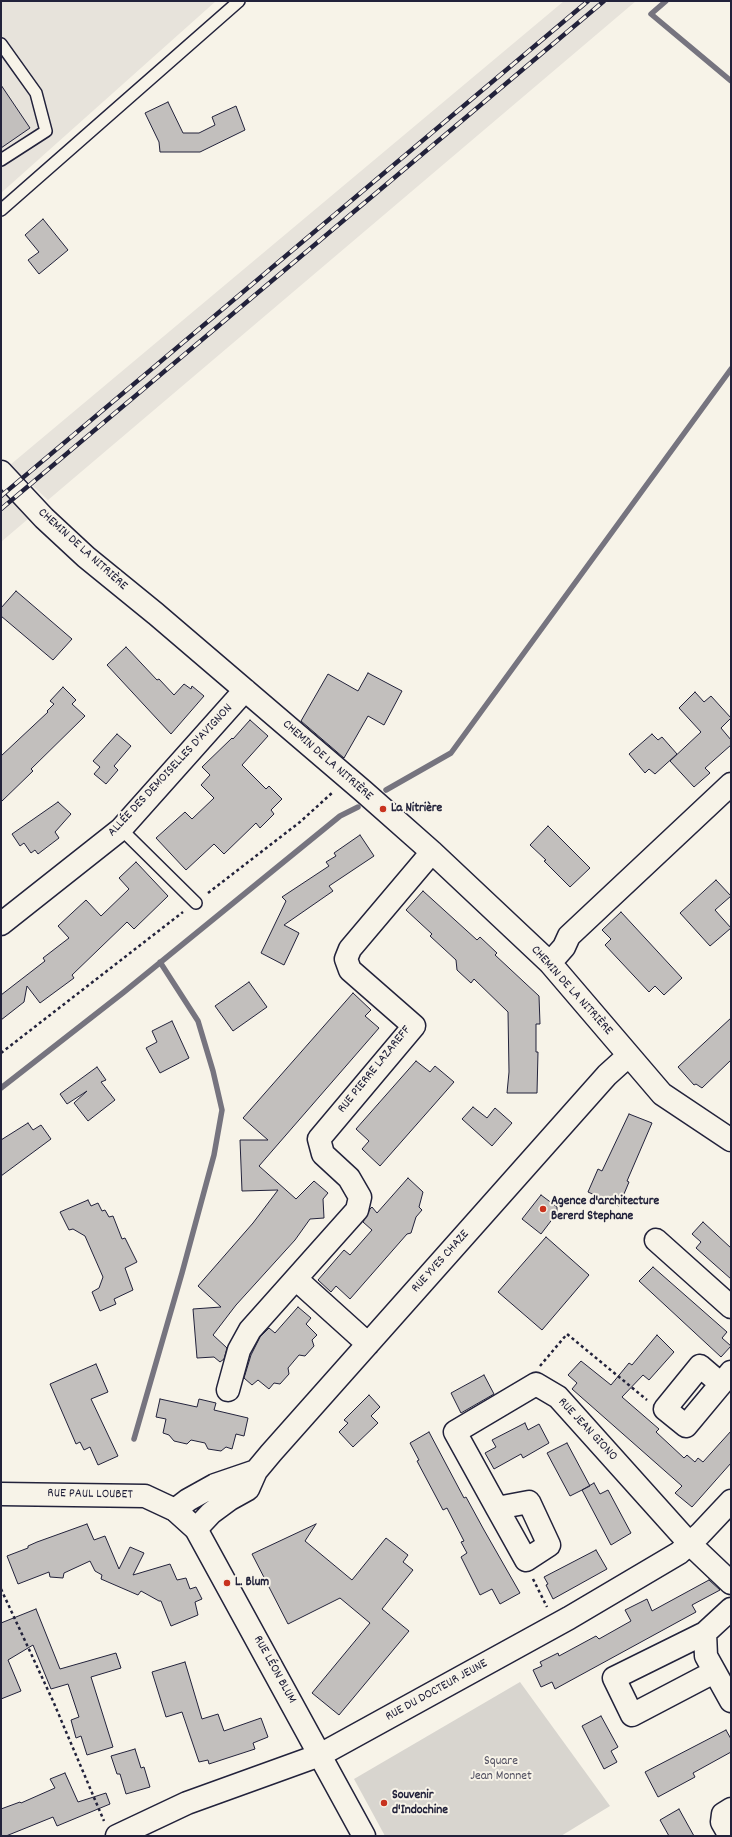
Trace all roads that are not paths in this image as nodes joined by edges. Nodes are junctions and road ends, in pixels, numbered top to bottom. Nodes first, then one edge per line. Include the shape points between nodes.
1 (239, 1) edge
2 (1, 44) edge
3 (1, 160) edge
4 (1, 210) edge
5 (1, 472) edge
6 (245, 690) junction
7 (731, 784) edge
8 (121, 829) junction
9 (432, 852) junction
10 (196, 903) road end
11 (1, 924) edge
12 (550, 963) junction
13 (628, 1056) junction
14 (731, 1140) edge
15 (656, 1240) dead end
16 (296, 1279) junction
17 (731, 1307) edge
18 (368, 1344) junction
19 (726, 1378) edge
20 (228, 1390) dead end
21 (664, 1409) road end
22 (256, 1471) junction
23 (1, 1494) edge
24 (731, 1501) edge
25 (497, 1508) junction
26 (175, 1510) junction
27 (196, 1529) junction
28 (690, 1544) junction
29 (731, 1583) edge
30 (731, 1609) edge
31 (705, 1634) junction
32 (714, 1672) junction
33 (731, 1701) edge
34 (320, 1755) junction
35 (731, 1809) edge
36 (119, 1831) edge
37 (364, 1836) edge
38 (730, 1836) edge

1 - 4 lane
2 - 3 lane via 36,93 46,131
5 - 6 street, CHEMIN DE LA NITRIÈRE via 44,518 86,557
6 - 8 street, ALLÉE DES DEMOISELLES D'AVIGNON
6 - 9 street, CHEMIN DE LA NITRIÈRE
7 - 12 street via 569,936 564,947
8 - 10 lane
8 - 11 street, ALLÉE DES DEMOISELLES D'AVIGNON
9 - 12 street, CHEMIN DE LA NITRIÈRE
9 - 16 street, RUE PIERRE LAZAREFF via 350,949 346,959 350,970 414,1026 319,1138 323,1154 349,1178 360,1196 357,1210
12 - 13 street, CHEMIN DE LA NITRIÈRE
13 - 14 street, CHEMIN DE LA NITRIÈRE via 662,1094
13 - 18 street, RUE YVES CHAZE via 607,1075
15 - 17 street
16 - 18 street
16 - 20 street via 250,1330 239,1350
18 - 22 street, RUE YVES CHAZE
19 - 21 street via 686,1426
22 - 26 street, RUE YVES CHAZE via 215,1485
22 - 27 street, RUE YVES CHAZE via 248,1489 211,1513
23 - 26 street, RUE PAUL LOUBET via 145,1496
24 - 28 street, RUE DU DOCTEUR JEUNE
25 - 25 street via 529,1502 549,1545 526,1560
25 - 28 street, RUE JEAN GIONO via 455,1432 536,1384 558,1397
26 - 27 street, RUE LÉON BLUM
27 - 34 street, RUE LÉON BLUM
28 - 29 street, RUE JEAN GIONO
28 - 34 street, RUE DU DOCTEUR JEUNE via 557,1625
30 - 31 street
31 - 32 street via 706,1656
31 - 32 street via 614,1678 632,1715
32 - 33 street
34 - 36 street, RUE DU DOCTEUR JEUNE via 187,1803
34 - 37 street, RUE LÉON BLUM
35 - 38 street via 723,1814 722,1822

